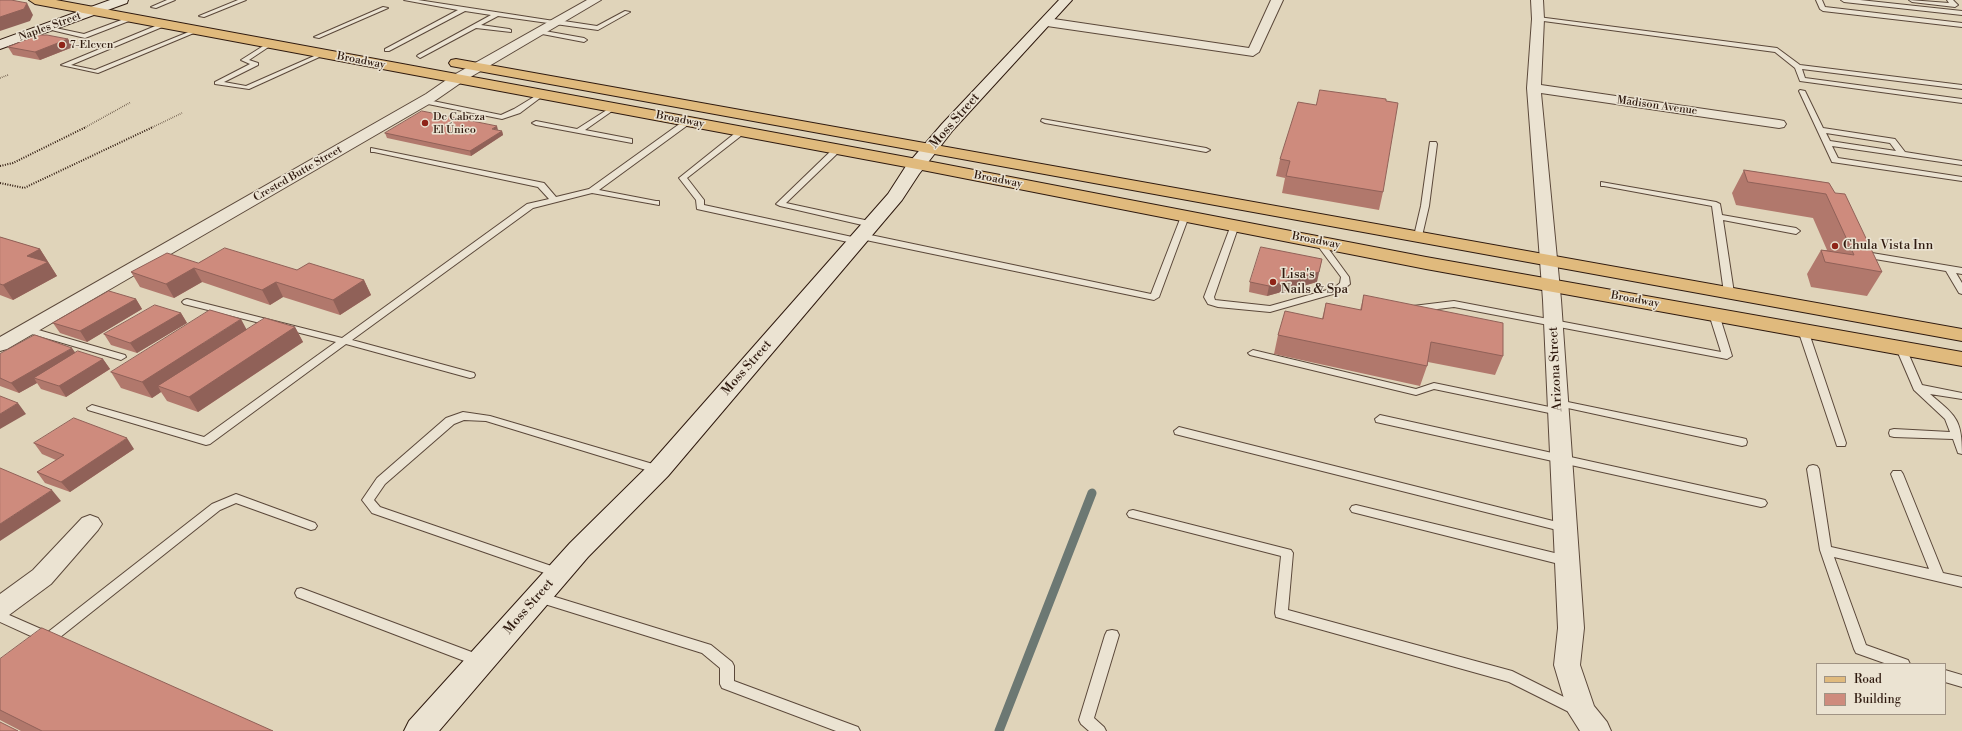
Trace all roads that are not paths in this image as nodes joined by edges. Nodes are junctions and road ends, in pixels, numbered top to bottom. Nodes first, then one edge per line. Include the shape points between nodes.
1 (35, 0) edge
2 (172, 0) edge
3 (243, 0) edge
4 (407, 0) edge
5 (595, 0) edge
6 (1066, 0) edge
7 (1276, 0) edge
8 (1537, 0) edge
9 (1819, 0) edge
10 (1844, 0) edge
11 (1912, 0) edge
12 (1952, 2) edge
13 (131, 3) edge
14 (385, 8) dead end
15 (464, 9) junction
16 (93, 11) junction
17 (627, 12) dead end
18 (1962, 12) edge
19 (497, 14) junction
20 (202, 16) junction
21 (132, 18) junction
22 (1538, 19) junction
23 (224, 20) dead end
24 (556, 22) junction
25 (1047, 22) junction
26 (165, 24) junction
27 (1962, 25) edge
28 (476, 26) junction
29 (46, 28) junction
30 (198, 30) junction
31 (509, 31) dead end
32 (539, 32) junction
33 (303, 35) dead end
34 (317, 37) junction
35 (584, 40) dead end
36 (341, 42) dead end
37 (270, 44) junction
38 (0, 45) edge
39 (372, 47) dead end
40 (387, 50) junction
41 (322, 54) junction
42 (420, 56) junction
43 (478, 67) junction
44 (1798, 67) junction
45 (457, 78) junction
46 (1945, 85) junction
47 (1962, 87) edge
48 (1534, 88) junction
49 (1802, 91) dead end
50 (542, 94) junction
51 (1961, 101) edge
52 (423, 102) junction
53 (613, 108) junction
54 (688, 122) junction
55 (1045, 122) dead end
56 (536, 123) dead end
57 (1779, 124) dead end
58 (1820, 130) junction
59 (579, 132) junction
60 (742, 132) junction
61 (629, 141) dead end
62 (1827, 143) junction
63 (1433, 144) dead end
64 (930, 148) junction
65 (374, 150) dead end
66 (837, 150) junction
67 (1206, 150) dead end
68 (1902, 154) junction
69 (1962, 163) edge
70 (917, 164) junction
71 (1962, 179) edge
72 (1604, 184) dead end
73 (592, 191) junction
74 (555, 201) junction
75 (656, 203) dead end
76 (1185, 216) junction
77 (1718, 217) junction
78 (1235, 225) junction
79 (1796, 231) dead end
80 (863, 234) junction
81 (1418, 236) junction
82 (1318, 242) junction
83 (1866, 255) edge
84 (1549, 260) junction
85 (1949, 269) junction
86 (1962, 271) edge
87 (1551, 284) junction
88 (1962, 291) edge
89 (1729, 293) junction
90 (187, 302) dead end
91 (1406, 310) edge
92 (1714, 314) junction
93 (1554, 322) junction
94 (28, 330) junction
95 (1803, 330) junction
96 (1962, 335) edge
97 (344, 341) junction
98 (0, 345) edge
99 (1902, 348) junction
100 (1253, 353) dead end
101 (121, 357) dead end
102 (1962, 359) edge
103 (470, 375) dead end
104 (1918, 388) junction
105 (1962, 396) edge
106 (92, 408) dead end
107 (1558, 408) junction
108 (1380, 419) dead end
109 (1179, 431) dead end
110 (1894, 433) dead end
111 (1959, 435) edge
112 (1742, 442) dead end
113 (1842, 443) dead end
114 (1962, 450) edge
115 (1561, 459) junction
116 (1813, 469) dead end
117 (659, 470) junction
118 (1897, 474) dead end
119 (1761, 503) dead end
120 (1356, 509) dead end
121 (1133, 514) dead end
122 (90, 524) dead end
123 (311, 526) dead end
124 (1565, 528) junction
125 (1826, 550) junction
126 (1567, 561) junction
127 (559, 573) junction
128 (1938, 576) junction
129 (1962, 582) edge
130 (301, 594) dead end
131 (538, 597) junction
132 (0, 608) edge
133 (0, 616) edge
134 (1112, 635) dead end
135 (49, 638) junction
136 (64, 644) edge
137 (37, 648) edge
138 (482, 661) junction
139 (1900, 663) edge
140 (1946, 676) edge
141 (1962, 681) edge
142 (1582, 712) junction
143 (420, 731) edge
144 (853, 731) edge
145 (1099, 731) edge
146 (1597, 731) edge

1 - 16 main road, Broadway
2 - 13 lane
3 - 20 lane
4 - 15 lane
5 - 24 street, Crested Butte Street
6 - 25 street, Moss Street
7 - 25 street via 1253,52
8 - 22 street, Arizona Street
9 - 27 lane via 1823,9
10 - 18 lane
11 - 12 lane
12 - 18 lane
13 - 16 street, Naples Street
13 - 20 main road
14 - 34 lane
15 - 19 lane
15 - 40 lane
16 - 21 main road, Broadway
16 - 29 street, Naples Street
17 - 24 lane via 598,28
19 - 24 lane
19 - 28 lane
20 - 23 main road
21 - 26 main road, Broadway
21 - 29 lane via 85,36
22 - 44 lane via 1777,50
22 - 48 street, Arizona Street
24 - 32 street, Crested Butte Street
25 - 64 street, Moss Street via 993,77
26 - 30 main road, Broadway
26 - 30 lane via 64,64 96,72
28 - 31 lane
28 - 42 lane
29 - 38 street, Naples Street
30 - 37 main road, Broadway
32 - 35 lane
32 - 43 street, Crested Butte Street
33 - 34 main road, Broadway
34 - 36 main road, Broadway
37 - 41 main road, Broadway
37 - 41 lane via 244,60 256,64 217,83 247,88
39 - 40 main road, Broadway
40 - 42 main road, Broadway
41 - 45 main road, Broadway
42 - 43 main road, Broadway
43 - 45 street, Crested Butte Street
43 - 64 main road, Broadway
44 - 46 lane
44 - 51 lane via 1802,80
45 - 50 main road, Broadway
45 - 52 street, Crested Butte Street
46 - 47 lane
46 - 51 lane
48 - 57 street, Madison Avenue
48 - 84 street, Arizona Street
49 - 58 lane
50 - 52 lane via 517,111 502,116
50 - 53 main road, Broadway
52 - 94 street, Crested Butte Street
53 - 54 main road, Broadway
53 - 59 lane
54 - 60 main road, Broadway
54 - 73 lane
55 - 67 lane
56 - 59 lane
58 - 62 lane
58 - 68 lane via 1892,141
59 - 61 lane
60 - 66 main road, Broadway
60 - 80 lane via 683,178 700,200 700,207
62 - 68 lane
62 - 71 lane via 1835,160
63 - 81 lane via 1425,206
64 - 70 street, Moss Street
64 - 81 main road, Broadway
65 - 74 lane via 541,185
66 - 70 main road, Broadway
66 - 80 lane via 780,204
68 - 69 lane
70 - 76 main road, Broadway
70 - 80 street, Moss Street via 903,181 896,196
72 - 77 lane via 1716,204
73 - 74 lane
73 - 75 lane
74 - 97 lane via 530,206
76 - 78 main road, Broadway
76 - 80 lane via 1154,297
77 - 79 lane
77 - 89 lane
78 - 82 main road, Broadway
78 - 82 lane via 1209,297 1211,302 1218,304 1270,309 1337,290 1345,284 1345,277
80 - 117 street, Moss Street
81 - 84 main road, Broadway
82 - 87 main road, Broadway
83 - 85 lane
84 - 87 street, Arizona Street
84 - 89 main road, Broadway
85 - 86 lane
85 - 88 lane
87 - 92 main road, Broadway
87 - 93 street, Arizona Street
89 - 96 main road, Broadway
90 - 97 lane
91 - 93 lane via 1454,304
92 - 93 lane via 1727,356
92 - 95 main road, Broadway
93 - 107 street, Arizona Street
94 - 98 street, Crested Butte Street
94 - 101 lane
95 - 99 main road, Broadway
95 - 113 lane
97 - 103 lane
97 - 106 lane via 206,441
99 - 102 main road, Broadway
99 - 104 lane
100 - 107 lane via 1416,392 1434,386
104 - 105 lane
104 - 111 lane via 1950,417
107 - 112 lane
107 - 115 street, Arizona Street
108 - 115 lane
109 - 124 lane
110 - 111 lane
111 - 114 lane
115 - 119 lane
115 - 124 street, Arizona Street
116 - 125 lane
117 - 127 street, Moss Street
117 - 127 lane via 486,418 463,416 450,421 381,481 368,500 376,510
118 - 128 lane
120 - 126 lane
121 - 142 lane via 1287,553 1281,613 1512,678
122 - 132 street via 42,577
123 - 135 lane via 236,498 216,507
124 - 126 street, Arizona Street
125 - 128 lane
125 - 139 lane via 1861,649
126 - 142 street, Arizona Street via 1571,628 1567,665
127 - 131 street, Moss Street
128 - 129 lane
130 - 138 lane
131 - 138 street, Moss Street
131 - 144 lane via 706,649 727,666 727,684
133 - 135 lane
134 - 145 lane via 1086,720
135 - 136 lane
135 - 137 lane
138 - 143 street, Moss Street
140 - 141 lane
142 - 146 street, Arizona Street

